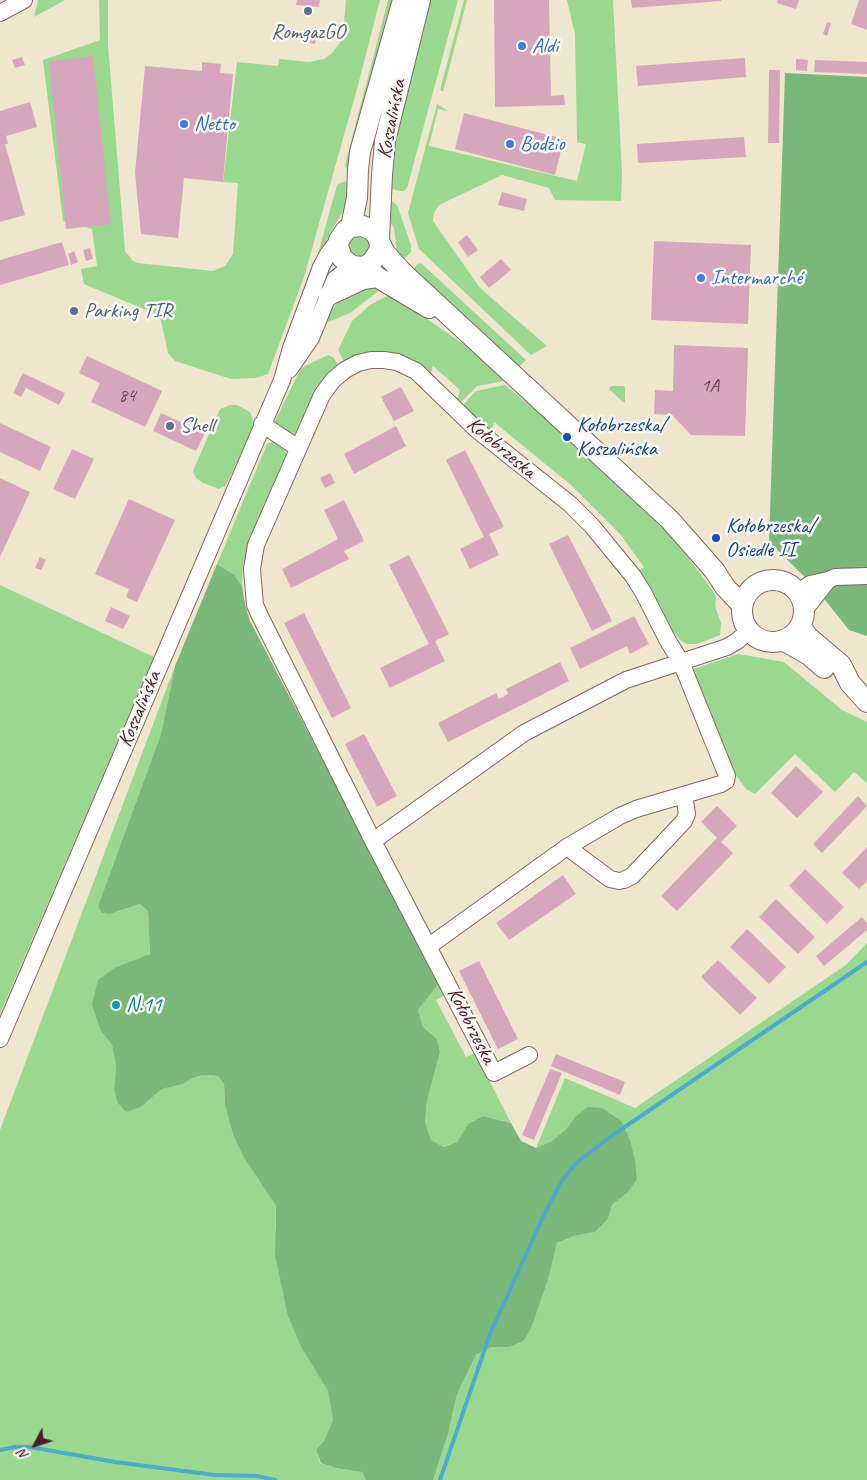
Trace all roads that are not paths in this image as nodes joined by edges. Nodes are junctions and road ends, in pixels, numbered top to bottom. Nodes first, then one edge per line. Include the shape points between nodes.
1 (24, 0) edge
2 (402, 0) edge
3 (420, 0) edge
4 (0, 13) edge
5 (345, 233) junction
6 (379, 241) junction
7 (364, 270) junction
8 (329, 296) junction
9 (469, 333) junction
10 (282, 380) junction
11 (262, 424) junction
12 (298, 448) junction
13 (714, 570) junction
14 (867, 576) edge
15 (754, 586) junction
16 (742, 605) junction
17 (801, 610) junction
18 (749, 631) junction
19 (783, 640) junction
20 (681, 662) junction
21 (850, 683) junction
22 (867, 702) edge
23 (684, 795) junction
24 (373, 841) junction
25 (567, 847) junction
26 (429, 946) junction
27 (0, 1039) edge
28 (529, 1055) dead end

1 - 4 street
2 - 5 main road, Koszalińska via 360,152 358,198
3 - 6 main road, Koszalińska via 385,141
5 - 6 main road via 363,226 373,231
5 - 7 main road via 338,246 342,258
5 - 10 street, Koszalińska via 322,267
6 - 7 main road via 378,255
6 - 9 main road via 401,271
7 - 8 main road via 362,279
7 - 8 street, Koszalińska via 335,279
7 - 9 main road
8 - 10 street, Koszalińska via 311,338
9 - 13 main road via 670,520
10 - 11 street, Koszalińska
11 - 12 street
11 - 27 street, Koszalińska
12 - 20 street, Kołobrzeska via 322,395 339,374 351,366 371,360 391,361 409,367 477,430 586,519 644,592
12 - 24 street, Kołobrzeska via 256,545 252,569 255,605
13 - 15 main road
13 - 16 main road
14 - 17 street via 828,580
15 - 16 main road
15 - 17 main road via 775,579 784,581 792,586
16 - 18 main road
17 - 19 main road via 793,635
17 - 21 main road via 808,637 841,665
18 - 19 main road via 764,641
18 - 20 street via 727,647
19 - 21 main road
20 - 23 street, Kołobrzeska via 727,776 721,784
20 - 24 street via 626,680 515,738
21 - 22 main road
23 - 25 street, Kołobrzeska via 628,812
23 - 25 street via 687,814 684,822 632,876 624,880 610,880
24 - 26 street, Kołobrzeska
25 - 26 street, Kołobrzeska
26 - 28 street, Kołobrzeska via 494,1073

